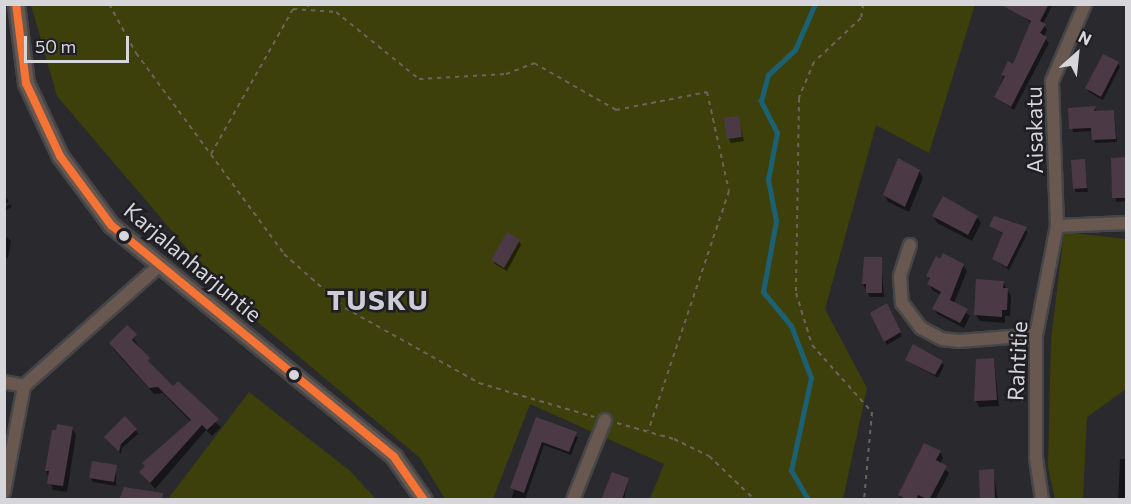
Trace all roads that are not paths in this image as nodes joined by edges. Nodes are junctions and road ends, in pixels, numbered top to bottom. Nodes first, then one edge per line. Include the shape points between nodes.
1 (16, 4) edge
2 (1085, 4) edge
3 (1126, 223) edge
4 (1057, 226) junction
5 (910, 245) dead end
6 (160, 265) junction
7 (1036, 335) junction
8 (4, 382) edge
9 (24, 386) junction
10 (605, 420) road end
11 (4, 492) edge
12 (424, 500) edge
13 (573, 500) edge
14 (1042, 500) edge

1 - 6 street, Karjalanharjuntie via 26,83 60,156 111,225
2 - 4 street, Aisakatu via 1052,81
3 - 4 street
4 - 7 street, Rahtitie
5 - 7 street via 900,276 902,303 921,328 942,339 959,341
6 - 9 street
6 - 12 street, Karjalanharjuntie via 394,457
7 - 14 street, Rahtitie via 1036,458
8 - 9 street
9 - 11 street
10 - 13 street

